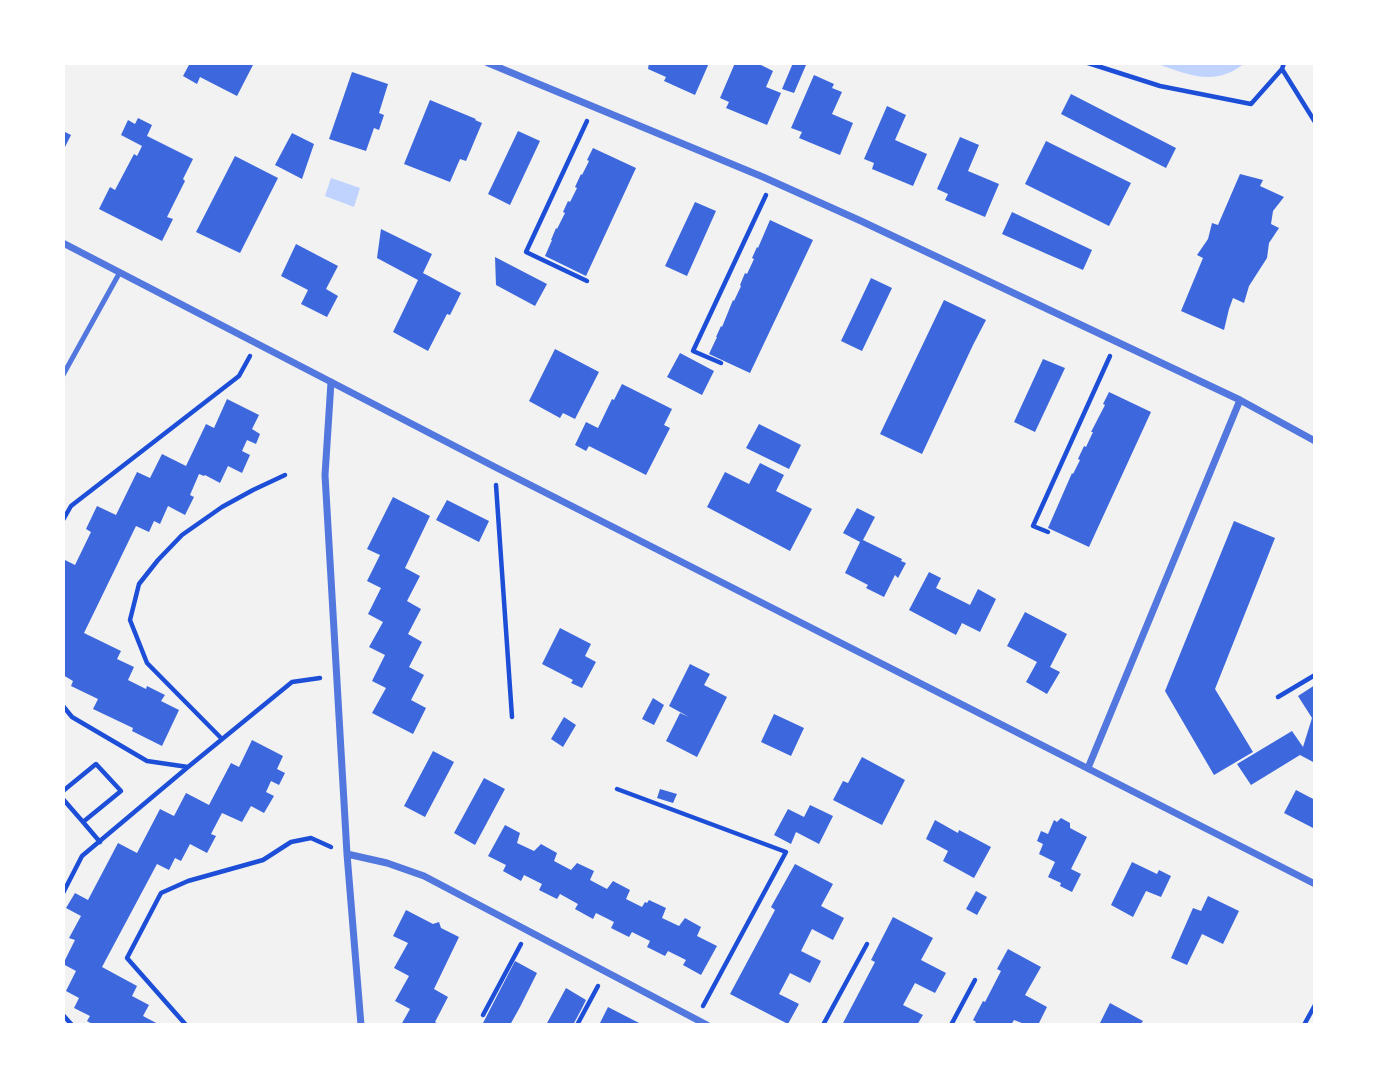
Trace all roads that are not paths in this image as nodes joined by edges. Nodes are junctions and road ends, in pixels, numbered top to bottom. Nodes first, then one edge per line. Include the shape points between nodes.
1 (488, 63) edge
2 (63, 243) edge
3 (120, 272) junction
4 (63, 375) edge
5 (331, 382) junction
6 (1240, 400) junction
7 (1315, 441) edge
8 (1088, 768) junction
9 (348, 854) junction
10 (1315, 884) edge
11 (360, 1025) edge
12 (707, 1025) edge

1 - 6 street via 772,181
2 - 3 street
3 - 4 lane
3 - 5 street
5 - 8 street
5 - 9 street via 325,475
6 - 7 street
6 - 8 street
8 - 10 street
9 - 11 street
9 - 12 street via 424,876

